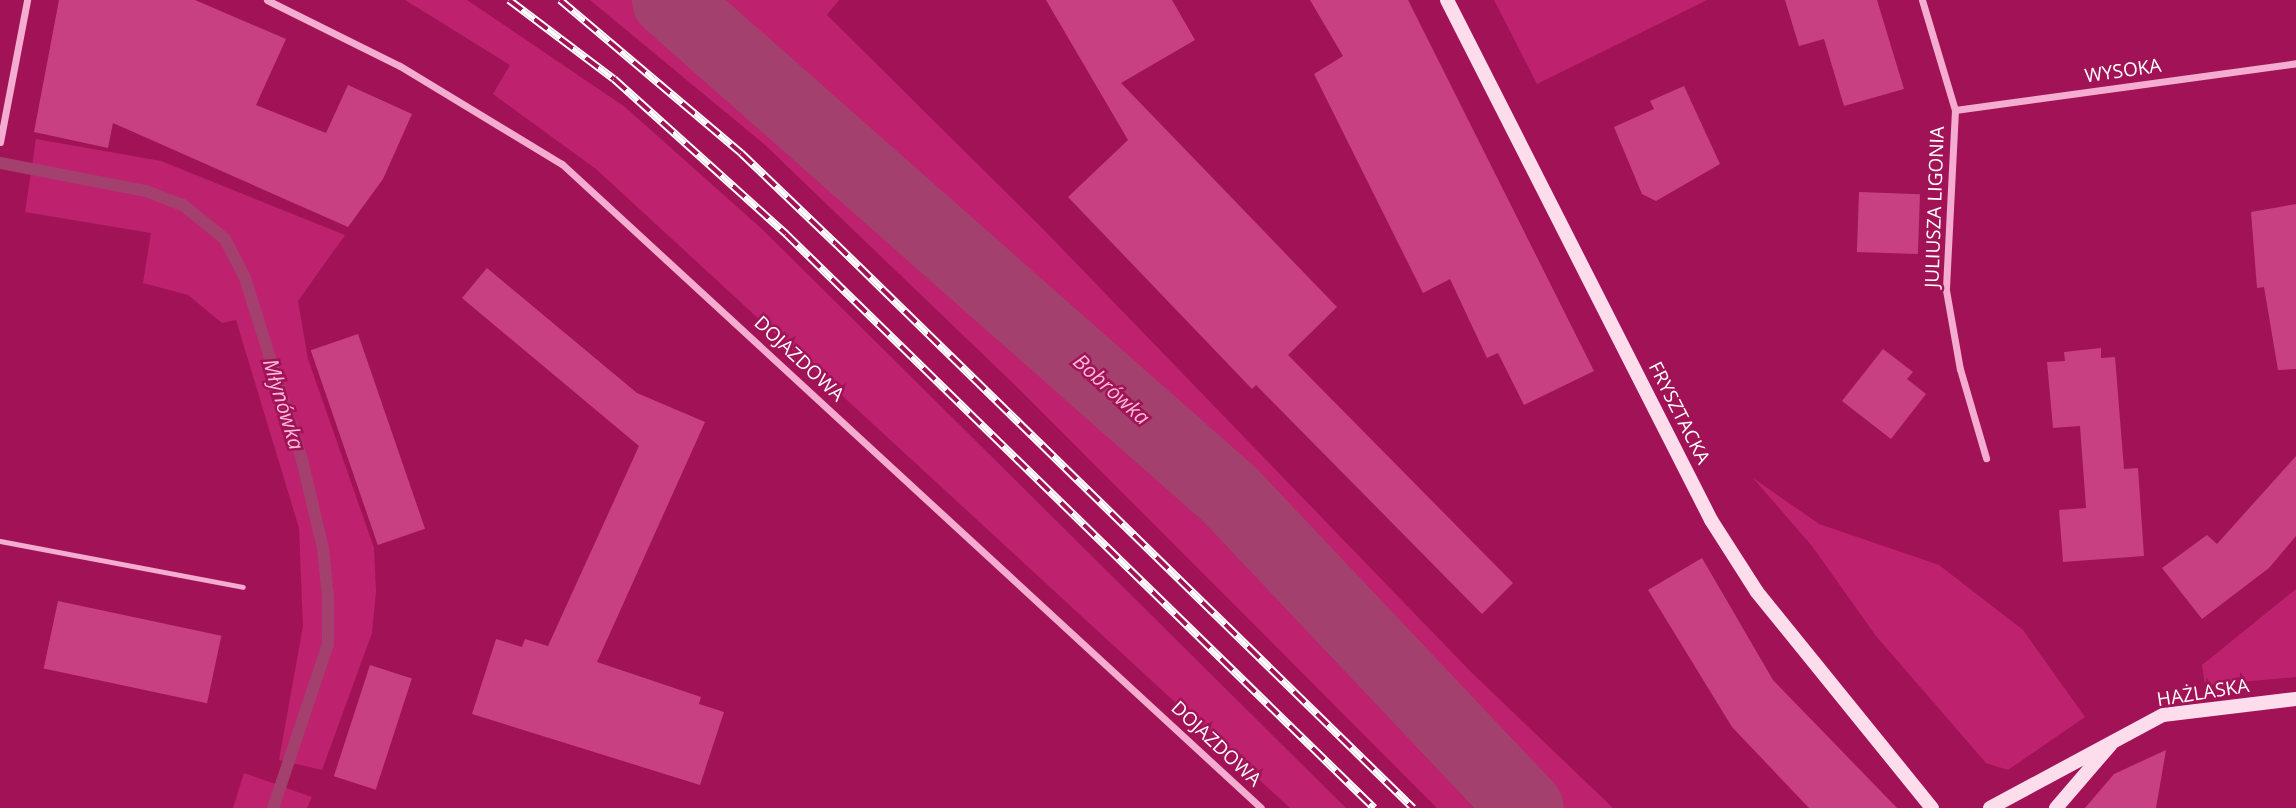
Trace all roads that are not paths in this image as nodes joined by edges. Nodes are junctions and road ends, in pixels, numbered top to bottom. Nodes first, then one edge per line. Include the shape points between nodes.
1 (27, 0) edge
2 (267, 0) edge
3 (1447, 0) edge
4 (1922, 0) edge
5 (2296, 63) edge
6 (1955, 110) junction
7 (1, 138) edge
8 (1986, 458) dead end
9 (0, 541) edge
10 (243, 587) dead end
11 (2296, 699) edge
12 (2119, 735) junction
13 (1261, 808) edge
14 (1932, 808) edge
15 (1990, 808) edge
16 (2056, 808) edge

1 - 7 street
2 - 13 street, DOJAZDOWA via 400,66 562,164
3 - 14 street, FRYSZTACKA via 1711,520 1757,592
4 - 6 street, JULIUSZA LIGONIA
5 - 6 street, WYSOKA
6 - 8 street, JULIUSZA LIGONIA via 1946,290 1960,369
9 - 10 lane
11 - 12 street, HAŻLASKA via 2163,715
12 - 15 street, HAŻLASKA
12 - 16 street, HAŻLASKA

